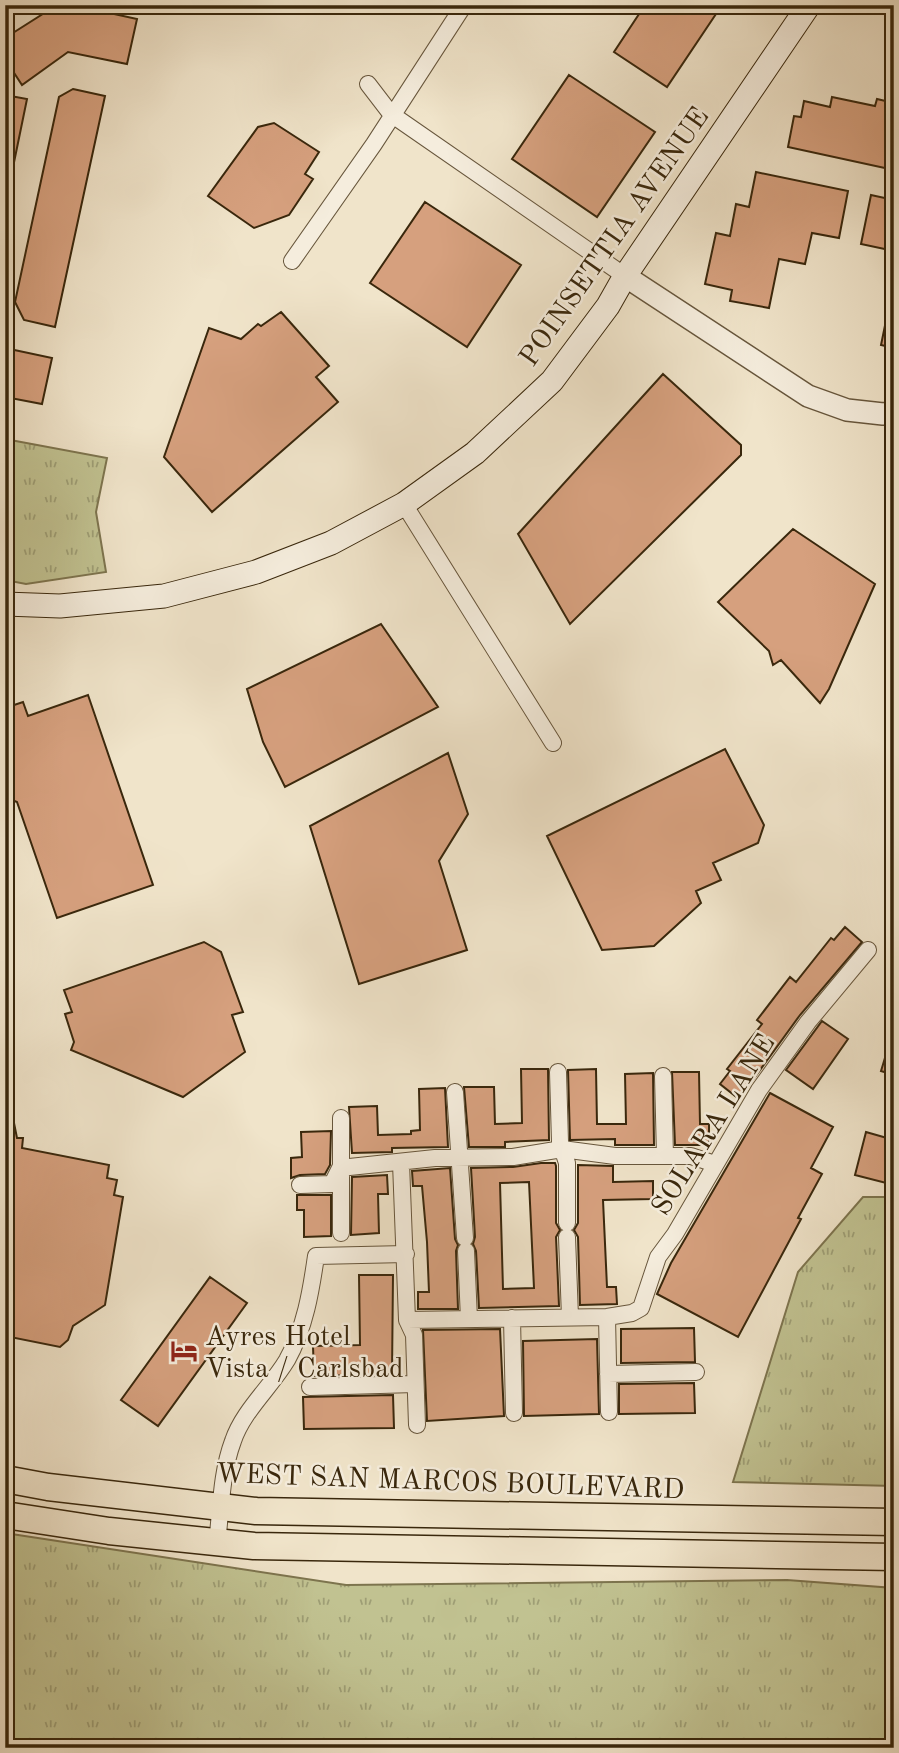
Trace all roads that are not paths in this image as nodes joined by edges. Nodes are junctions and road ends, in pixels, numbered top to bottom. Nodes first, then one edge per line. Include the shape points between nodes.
1 (464, 5) edge
2 (809, 5) edge
3 (368, 85) dead end
4 (391, 114) junction
5 (292, 261) dead end
6 (625, 276) junction
7 (894, 413) edge
8 (404, 503) junction
9 (5, 604) edge
10 (553, 743) dead end
11 (868, 950) dead end
12 (558, 1072) dead end
13 (663, 1076) dead end
14 (455, 1091) dead end
15 (341, 1118) dead end
16 (562, 1149) junction
17 (461, 1156) junction
18 (664, 1156) junction
19 (401, 1163) junction
20 (715, 1164) junction
21 (340, 1168) junction
22 (300, 1185) dead end
23 (341, 1233) dead end
24 (406, 1255) junction
25 (570, 1317) junction
26 (607, 1317) junction
27 (512, 1318) junction
28 (407, 1320) junction
29 (469, 1320) junction
30 (696, 1372) dead end
31 (608, 1374) junction
32 (415, 1384) junction
33 (310, 1387) dead end
34 (609, 1412) dead end
35 (514, 1413) dead end
36 (417, 1425) dead end
37 (5, 1479) edge
38 (222, 1507) junction
39 (5, 1515) edge
40 (894, 1522) edge
41 (218, 1543) junction
42 (894, 1557) edge

1 - 4 street
2 - 6 main road, POINSETTIA AVENUE
3 - 4 street
4 - 5 street
4 - 6 street
6 - 7 street via 808,396 847,410
6 - 8 main road, POINSETTIA AVENUE via 552,381 475,453
8 - 9 main road, POINSETTIA AVENUE via 331,542 256,572 164,596 60,606
8 - 10 street
11 - 20 street, SOLARA LANE via 770,1074
12 - 16 street
13 - 18 street
14 - 17 street
15 - 21 street
16 - 17 street via 513,1157
16 - 18 street
16 - 25 street via 567,1163
17 - 19 street
17 - 29 street
18 - 20 street via 691,1156
19 - 21 street
19 - 24 street
20 - 26 street, SOLARA LANE via 658,1257 641,1308
21 - 22 street via 332,1184
21 - 23 street
24 - 28 street
24 - 38 street via 316,1256 299,1333 233,1438
25 - 26 street, SOLARA LANE
25 - 27 street, SOLARA LANE
26 - 31 street
27 - 29 street, SOLARA LANE
27 - 35 street
28 - 29 street, SOLARA LANE
28 - 32 street via 415,1335
30 - 31 street
31 - 34 street
32 - 33 street
32 - 36 street
37 - 38 main road, WEST SAN MARCOS BOULEVARD
38 - 40 main road, WEST SAN MARCOS BOULEVARD via 269,1512
38 - 41 street
39 - 41 main road
41 - 42 main road

